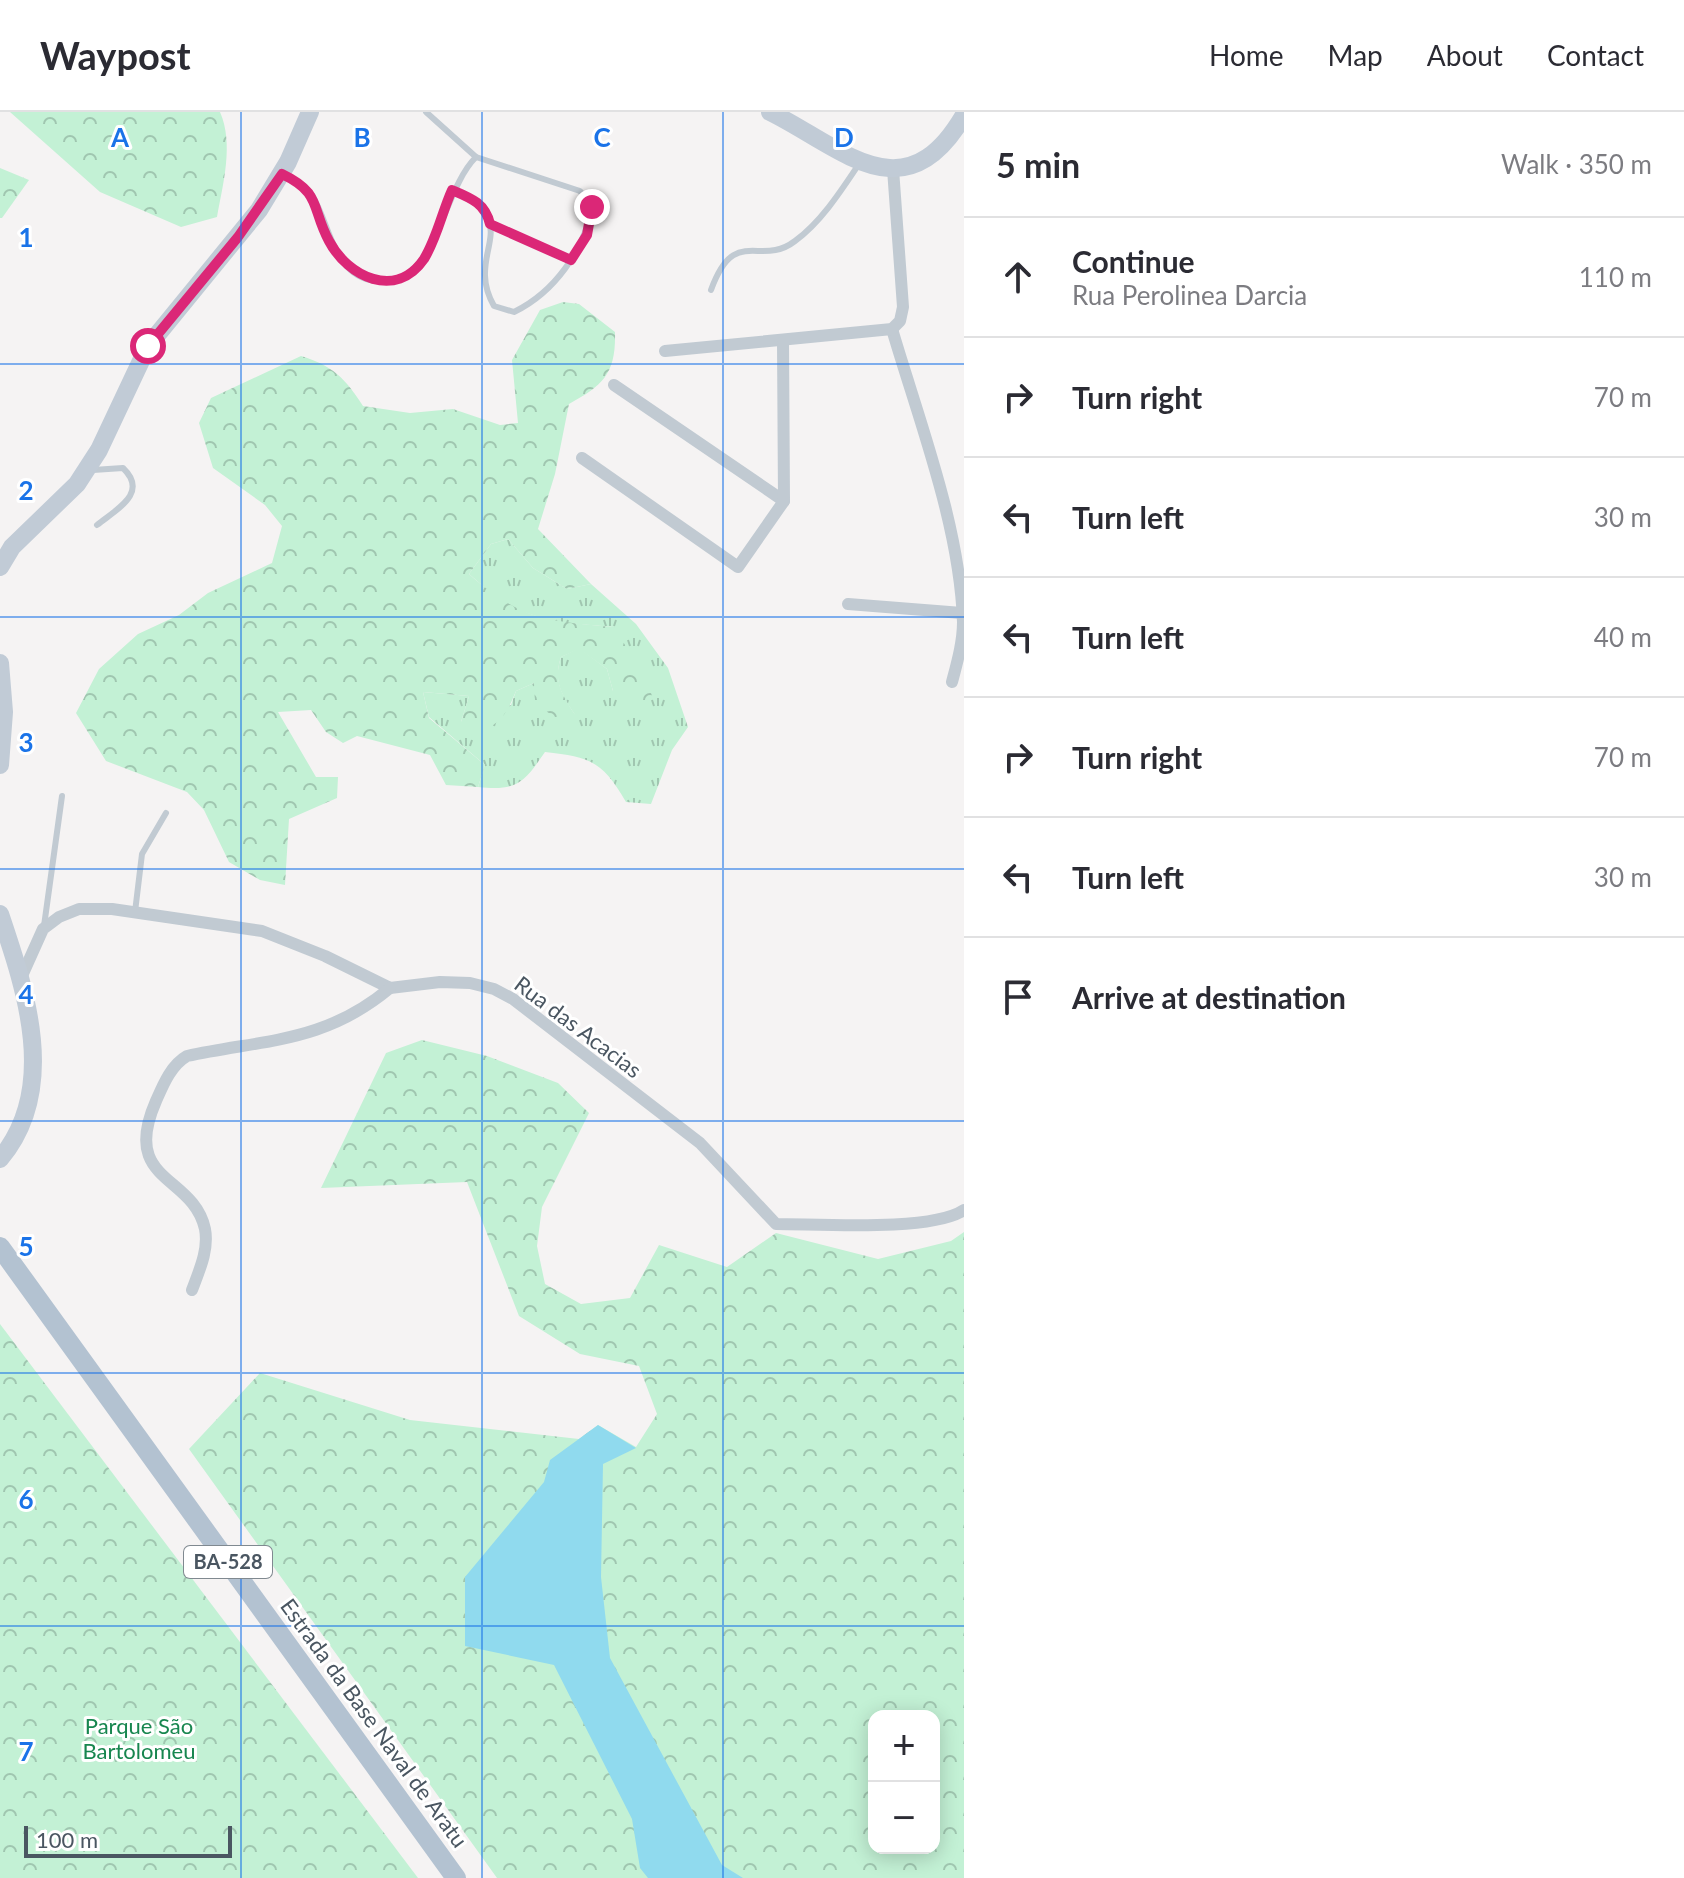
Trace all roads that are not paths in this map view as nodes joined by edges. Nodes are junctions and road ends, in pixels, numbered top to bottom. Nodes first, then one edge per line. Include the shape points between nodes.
1 (310, 112) edge
2 (426, 112) edge
3 (770, 112) edge
4 (964, 115) edge
5 (476, 157) junction
6 (860, 163) junction
7 (893, 169) junction
8 (282, 174) junction
9 (452, 190) junction
10 (490, 224) junction
11 (571, 260) junction
12 (711, 290) dead end
13 (892, 329) junction
14 (783, 342) junction
15 (665, 351) dead end
16 (614, 385) dead end
17 (582, 458) dead end
18 (85, 472) junction
19 (784, 501) junction
20 (97, 525) dead end
21 (0, 567) edge
22 (960, 571) edge
23 (848, 604) dead end
24 (962, 613) junction
25 (0, 663) edge
26 (952, 682) dead end
27 (0, 765) edge
28 (62, 796) dead end
29 (166, 813) dead end
30 (135, 912) junction
31 (0, 914) edge
32 (43, 929) junction
33 (21, 978) junction
34 (390, 988) junction
35 (0, 1159) edge
36 (964, 1210) edge
37 (1, 1249) edge
38 (192, 1290) dead end
39 (456, 1878) edge

1 - 8 street
2 - 5 lane
3 - 6 street
4 - 7 street via 935,148
5 - 9 lane
5 - 11 lane via 588,197 592,207 587,235
6 - 7 street
6 - 12 lane via 792,244 739,252 722,267
7 - 13 street via 903,307
8 - 9 lane via 310,192 329,241 357,273 372,281 398,279 419,265
8 - 18 street via 238,237 148,346
9 - 10 lane via 478,202
10 - 11 lane
10 - 11 lane via 484,277 494,306 503,312 526,306
13 - 14 street
13 - 22 street
14 - 15 street
14 - 19 street
16 - 19 street
17 - 19 street via 738,567
18 - 20 lane via 123,468 135,490
18 - 21 street via 12,547
22 - 24 street
23 - 24 street
24 - 26 street
25 - 27 street
28 - 32 lane
29 - 30 lane via 142,854
30 - 32 street, Rua das Acacias via 79,909
30 - 34 street, Rua das Acacias via 262,931
31 - 33 street
32 - 33 street
33 - 35 street via 32,1050 31,1102
34 - 36 street, Rua das Acacias via 470,983 513,999 700,1143 776,1224 916,1222
34 - 38 street via 358,1012 307,1035 187,1056 173,1069 152,1110 145,1145 153,1164 197,1213 205,1230 204,1258
37 - 39 main road, Estrada da Base Naval de Aratu / BA-528

